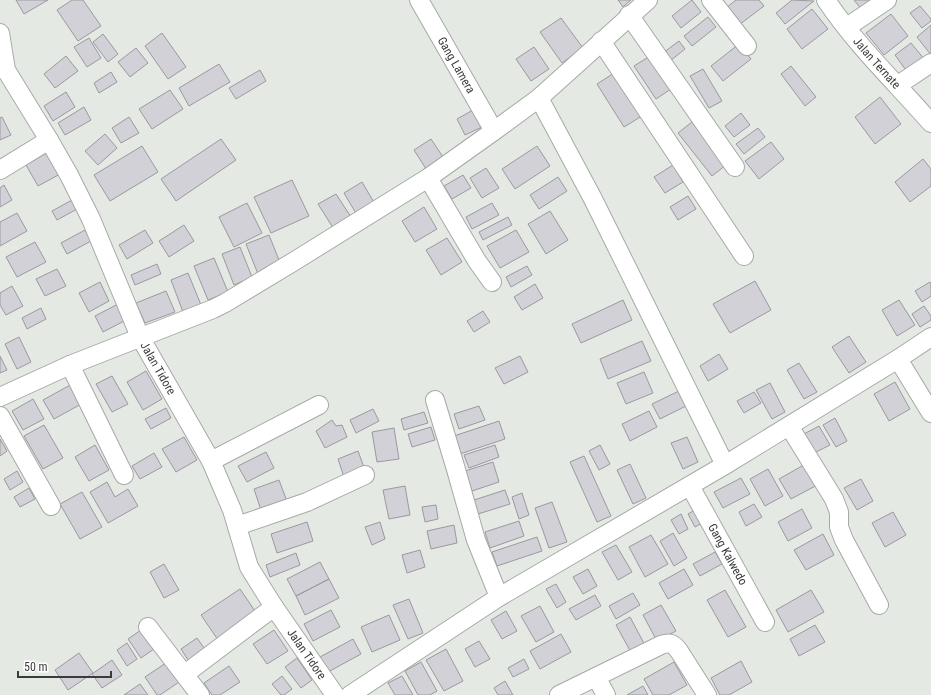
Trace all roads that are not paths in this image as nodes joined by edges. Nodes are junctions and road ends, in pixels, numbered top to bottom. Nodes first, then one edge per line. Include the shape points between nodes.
1 (419, 0) edge
2 (648, 0) edge
3 (711, 0) edge
4 (826, 0) edge
5 (887, 0) edge
6 (629, 15) junction
7 (847, 27) junction
8 (0, 33) edge
9 (601, 41) junction
10 (747, 46) dead end
11 (931, 63) edge
12 (3, 72) edge
13 (898, 86) junction
14 (538, 98) junction
15 (931, 123) edge
16 (494, 131) junction
17 (49, 140) junction
18 (735, 167) dead end
19 (0, 170) edge
20 (428, 178) junction
21 (744, 256) dead end
22 (492, 282) dead end
23 (140, 337) junction
24 (931, 337) edge
25 (898, 359) junction
26 (70, 366) junction
27 (0, 398) edge
28 (434, 400) dead end
29 (319, 405) dead end
30 (931, 413) edge
31 (0, 416) edge
32 (789, 426) junction
33 (211, 461) junction
34 (725, 465) junction
35 (124, 475) dead end
36 (365, 475) dead end
37 (690, 486) junction
38 (50, 506) dead end
39 (237, 526) junction
40 (499, 597) junction
41 (879, 605) dead end
42 (274, 607) junction
43 (765, 622) dead end
44 (148, 627) dead end
45 (185, 674) junction
46 (596, 677) junction
47 (200, 695) edge
48 (335, 695) edge
49 (350, 695) edge
50 (559, 695) edge
51 (606, 695) edge
52 (707, 695) edge

1 - 16 street, Gang Lamera
2 - 6 street
3 - 10 street
4 - 7 street, Jalan Ternate
5 - 7 street
6 - 9 street
6 - 18 street
7 - 13 street, Jalan Ternate
8 - 12 street, Jalan Tidore
9 - 14 street
9 - 21 street
11 - 13 street
12 - 17 street, Jalan Tidore
13 - 15 street, Jalan Ternate
14 - 16 street
14 - 34 street via 593,199
16 - 20 street
17 - 19 street
17 - 23 street, Jalan Tidore via 91,219
20 - 22 street
20 - 23 street via 225,303
23 - 26 street
23 - 33 street, Jalan Tidore
24 - 25 street
25 - 30 street
25 - 32 street
26 - 27 street
26 - 35 street
28 - 40 street via 456,466 476,540
29 - 33 street
31 - 38 street
32 - 34 street
32 - 41 street via 834,499 844,540
33 - 39 street, Jalan Tidore
34 - 37 street
36 - 39 street via 307,502
37 - 40 street
37 - 43 street, Gang Kalwedo
39 - 42 street, Jalan Tidore via 249,567
40 - 49 street
42 - 45 street
42 - 48 street, Jalan Tidore
44 - 45 street
45 - 47 street
46 - 50 street
46 - 51 street
46 - 52 street via 668,643 674,644

